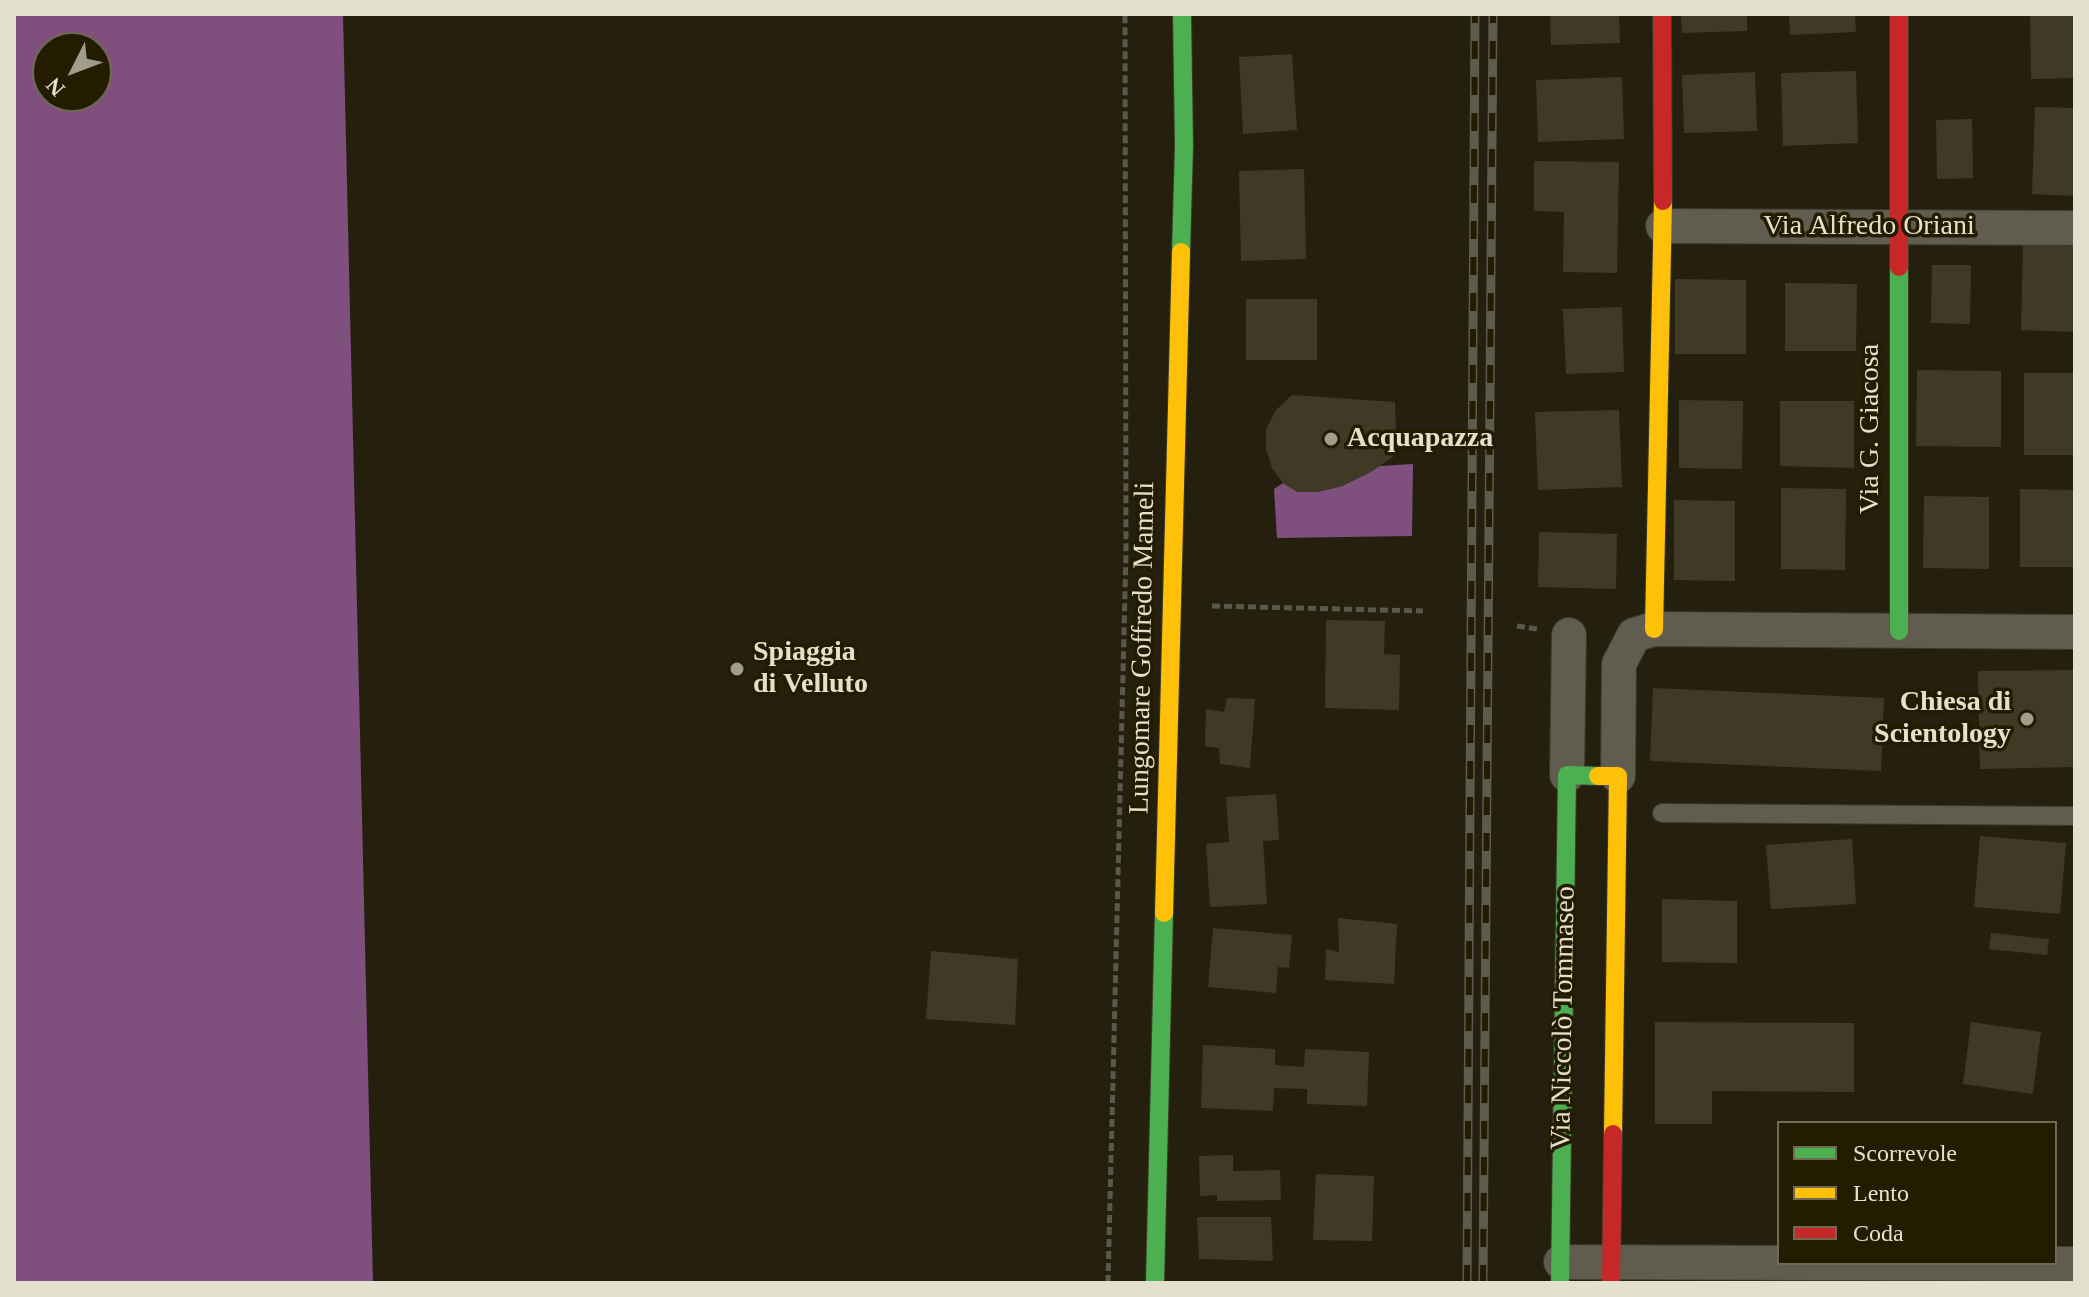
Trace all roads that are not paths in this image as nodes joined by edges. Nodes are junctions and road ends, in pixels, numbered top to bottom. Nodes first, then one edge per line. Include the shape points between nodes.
1 (1182, 14) edge
2 (1662, 14) edge
3 (1899, 14) edge
4 (1663, 226) junction
5 (1899, 227) junction
6 (2075, 228) edge
7 (1654, 629) junction
8 (1899, 631) junction
9 (2075, 632) edge
10 (1569, 635) dead end
11 (1567, 775) junction
12 (1618, 776) junction
13 (1662, 813) dead end
14 (2075, 816) edge
15 (2023, 1265) edge
16 (1560, 1272) edge
17 (1611, 1273) edge
18 (1155, 1283) edge

1 - 18 street, Lungomare Goffredo Mameli via 1184,146
2 - 4 street
3 - 5 street, Via G. Giacosa
4 - 5 street, Via Alfredo Oriani
4 - 7 street
5 - 6 street, Via Alfredo Oriani
5 - 8 street, Via G. Giacosa
7 - 8 street
7 - 12 street, Via Niccolò Tommaseo via 1634,635 1619,664
8 - 9 street
10 - 11 street
11 - 12 street
11 - 16 street, Via Niccolò Tommaseo
12 - 17 street, Via Niccolò Tommaseo
13 - 14 lane
15 - 17 street, Via Niccolò Tommaseo
16 - 17 street, Via Niccolò Tommaseo

